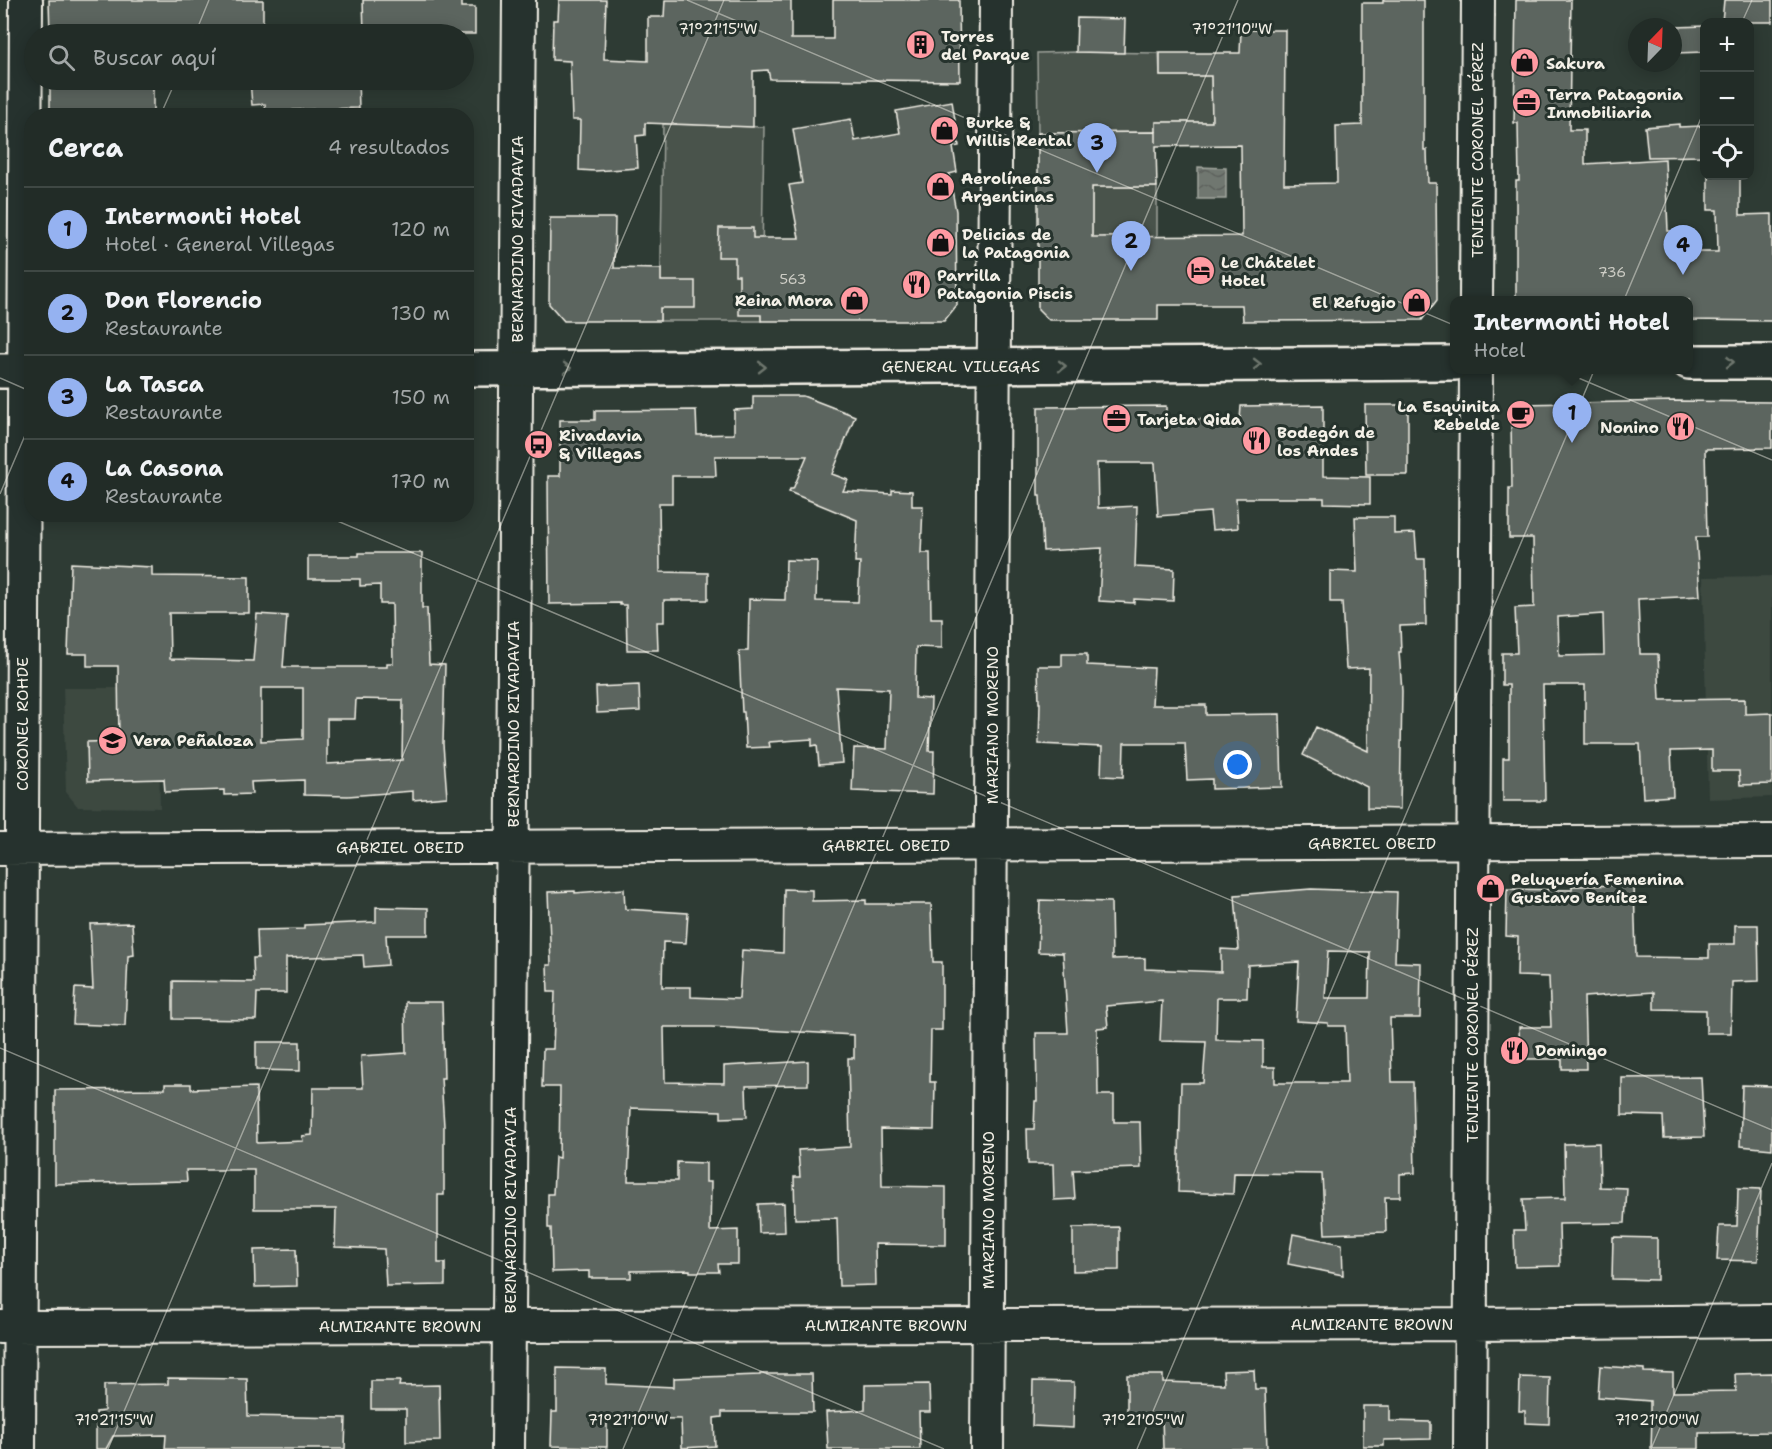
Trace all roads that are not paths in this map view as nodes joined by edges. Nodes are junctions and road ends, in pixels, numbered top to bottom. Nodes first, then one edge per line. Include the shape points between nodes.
1 (26, 0) edge
2 (519, 0) edge
3 (996, 0) edge
4 (1478, 0) edge
5 (26, 24) edge
6 (24, 90) edge
7 (1476, 296) edge
8 (1693, 362) edge
9 (1772, 362) edge
10 (1450, 363) edge
11 (994, 366) junction
12 (474, 369) edge
13 (516, 369) junction
14 (19, 371) edge
15 (1476, 374) edge
16 (1772, 841) edge
17 (1473, 842) junction
18 (991, 844) junction
19 (512, 847) junction
20 (11, 849) edge
21 (1772, 1321) edge
22 (1471, 1324) junction
23 (987, 1325) junction
24 (509, 1326) junction
25 (10, 1327) edge
26 (19, 1449) edge
27 (508, 1449) edge
28 (987, 1449) edge
29 (1470, 1449) edge

1 - 5 street, CORONEL ROHDE
2 - 13 street, BERNARDINO RIVADAVIA
3 - 11 street, MARIANO MORENO
4 - 7 street, TENIENTE CORONEL PÉREZ
6 - 14 street, CORONEL ROHDE
8 -> 9 main road
11 -> 10 main road, GENERAL VILLEGAS
13 -> 11 main road, GENERAL VILLEGAS
11 - 18 street, MARIANO MORENO
12 - 13 main road, GENERAL VILLEGAS
13 - 19 street, BERNARDINO RIVADAVIA
14 - 20 street, CORONEL ROHDE
15 - 17 street, TENIENTE CORONEL PÉREZ
16 - 17 street, GABRIEL OBEID
17 - 18 street, GABRIEL OBEID
17 - 22 street, TENIENTE CORONEL PÉREZ
18 - 19 street, GABRIEL OBEID
18 - 23 street, MARIANO MORENO
19 - 20 street, GABRIEL OBEID
19 - 24 street, BERNARDINO RIVADAVIA
20 - 25 street, CORONEL ROHDE
21 - 22 street, ALMIRANTE BROWN
22 - 23 street, ALMIRANTE BROWN
22 - 29 street, TENIENTE CORONEL PÉREZ
23 - 24 street, ALMIRANTE BROWN
23 - 28 street, MARIANO MORENO
24 - 25 street, ALMIRANTE BROWN
24 - 27 street, BERNARDINO RIVADAVIA
25 - 26 street, CORONEL ROHDE

